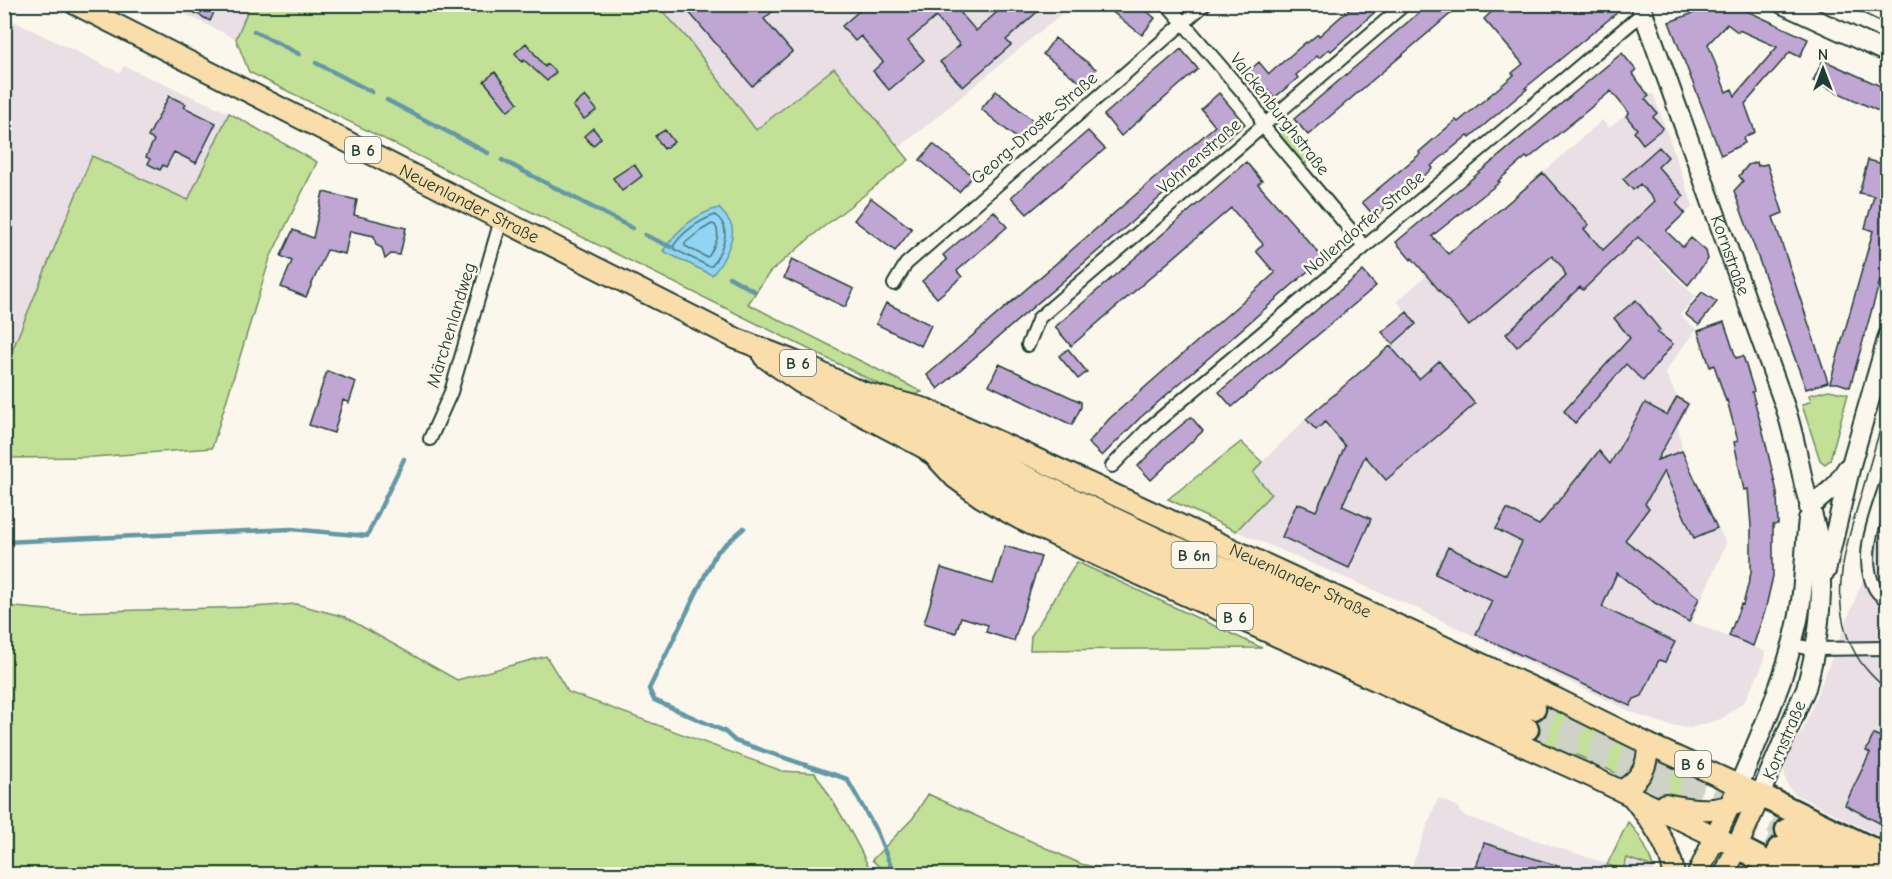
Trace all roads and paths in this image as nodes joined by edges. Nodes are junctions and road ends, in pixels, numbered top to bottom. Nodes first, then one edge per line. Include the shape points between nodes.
1 (75, 4) edge
2 (1167, 4) edge
3 (1205, 4) edge
4 (1405, 4) edge
5 (1782, 4) edge
6 (1641, 9) edge
7 (1183, 23) junction
8 (1887, 53) edge
9 (1262, 125) junction
10 (501, 220) junction
11 (1364, 246) junction
12 (894, 284) dead end
13 (1887, 336) edge
14 (737, 339) junction
15 (1028, 345) dead end
16 (858, 392) junction
17 (430, 439) dead end
18 (930, 451) junction
19 (1852, 461) junction
20 (1112, 466) dead end
21 (1887, 479) edge
22 (1809, 508) junction
23 (1821, 599) junction
24 (1887, 601) edge
25 (1792, 645) junction
26 (1887, 648) edge
27 (1815, 649) junction
28 (1648, 744) junction
29 (1738, 785) junction
30 (1627, 794) junction
31 (1760, 795) junction
32 (1728, 807) junction
33 (1716, 837) junction
34 (1737, 847) junction
35 (1887, 856) edge
36 (1674, 874) edge
37 (1698, 874) edge
38 (1725, 874) edge
39 (1790, 874) edge
40 (1832, 874) edge
41 (1879, 874) edge

1 - 10 main road, Neuenlander Straße / B 6
2 - 7 street, Valckenburghstraße
3 - 7 street, Georg-Droste-Straße
4 - 9 street, Vohnenstraße
5 - 8 street
6 - 11 street, Nollendorfer Straße
6 - 22 street, Kornstraße via 1784,400
7 - 9 street, Valckenburghstraße via 1253,104
7 - 12 street, Georg-Droste-Straße via 906,264
9 - 11 street, Valckenburghstraße
9 - 15 street, Vohnenstraße via 1039,318
10 - 14 main road, Neuenlander Straße / B 6
10 - 17 street, Märchenlandweg via 451,392
11 - 20 street, Nollendorfer Straße via 1149,428
13 - 19 street
14 - 16 main road, Neuenlander Straße / B 6 via 809,367
14 - 18 main road, Neuenlander Straße / B 6 via 801,383
16 - 18 highway, Neuenlander Straße / B 6n via 1156,539 1345,621 1530,718 1336,640 1030,503
16 - 28 main road, Neuenlander Straße / B 6 via 926,409
18 - 30 main road, Neuenlander Straße / B 6 via 981,497 1022,520
19 - 22 street via 1835,486
19 - 23 street
21 - 24 street via 1867,548 1870,576 1875,589
22 - 23 street, Kornstraße via 1818,537
22 - 25 street, Kornstraße via 1804,580
23 - 27 street, Kornstraße
25 - 27 street
25 - 29 street, Kornstraße
26 - 27 street
27 - 31 street, Kornstraße via 1806,688
28 - 29 main road, Neuenlander Straße / B 6
28 - 30 main road via 1644,771
29 - 31 main road, B 6
29 - 32 main road
30 - 32 main road via 1688,809
30 - 33 main road, Neuenlander Straße
30 - 36 main road via 1665,846
31 - 32 main road
31 - 34 main road
31 - 35 highway
32 - 33 main road
33 - 34 main road, Neuenlander Straße
33 - 37 main road
34 - 38 main road
34 - 39 highway
40 - 41 highway via 1783,839

